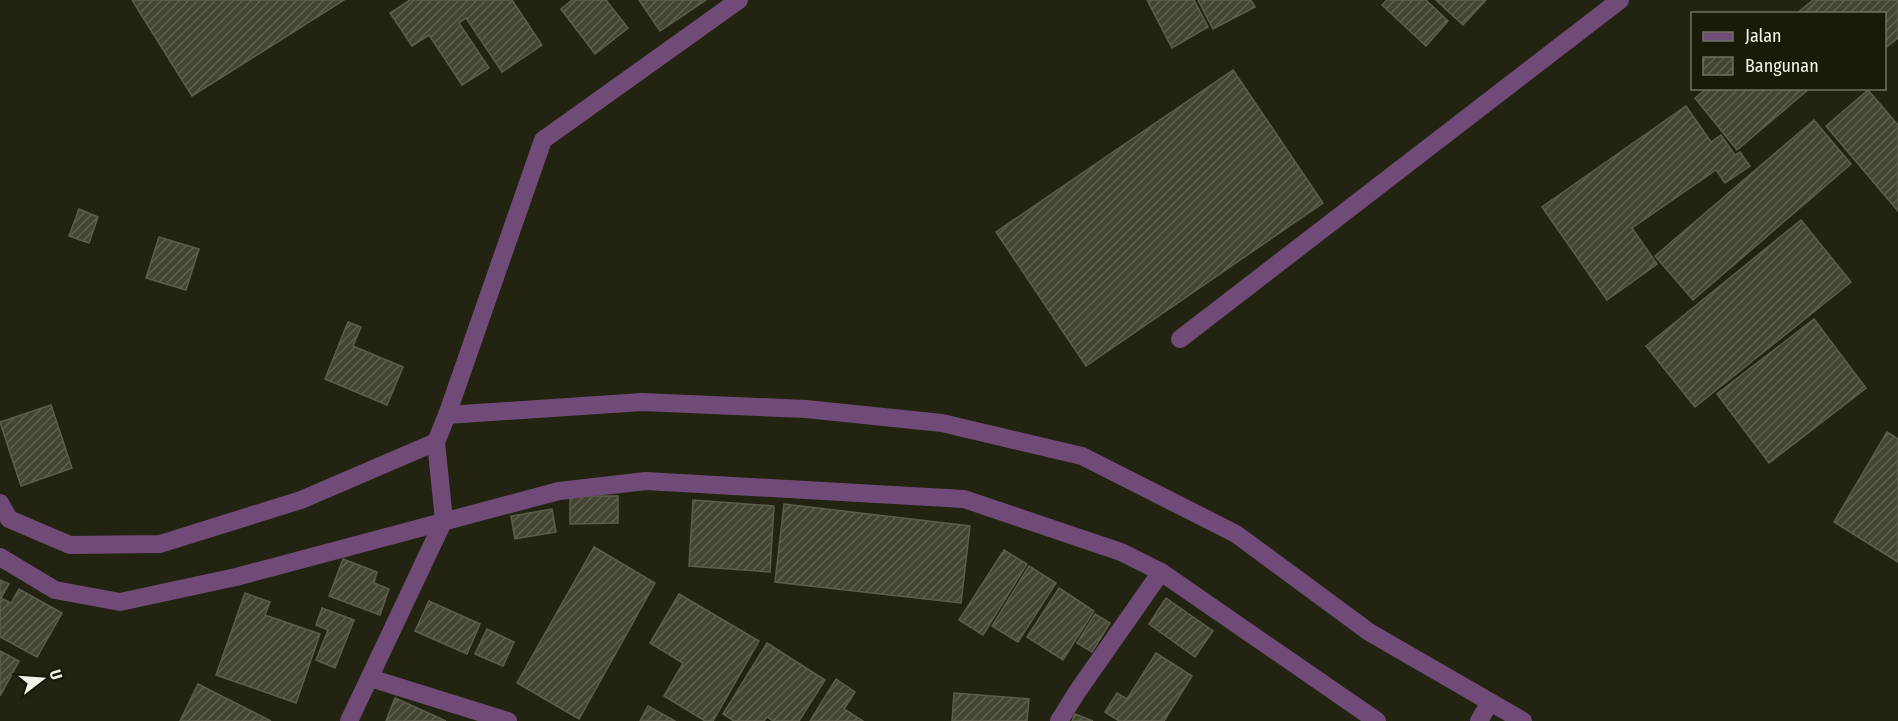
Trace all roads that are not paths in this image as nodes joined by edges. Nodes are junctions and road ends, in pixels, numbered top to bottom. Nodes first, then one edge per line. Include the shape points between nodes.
1 (739, 0) edge
2 (1620, 0) edge
3 (1180, 339) dead end
4 (447, 415) junction
5 (436, 442) junction
6 (0, 503) edge
7 (444, 520) junction
8 (0, 557) edge
9 (1161, 572) junction
10 (370, 678) junction
11 (1484, 713) edge
12 (349, 721) edge
13 (508, 721) edge
14 (1059, 721) edge
15 (1377, 721) edge
16 (1523, 721) edge

1 - 4 street via 543,140
2 - 3 street
4 - 5 street
4 - 11 street via 642,402 806,409 942,423 1082,456 1236,534
5 - 6 street via 301,500 160,544 70,545 9,519
5 - 7 street
7 - 8 street via 236,577 120,603 56,590
7 - 9 street via 560,491 646,481 964,499 1121,552
7 - 10 street
9 - 14 street
9 - 15 street
10 - 12 street
10 - 13 street
11 - 16 street

